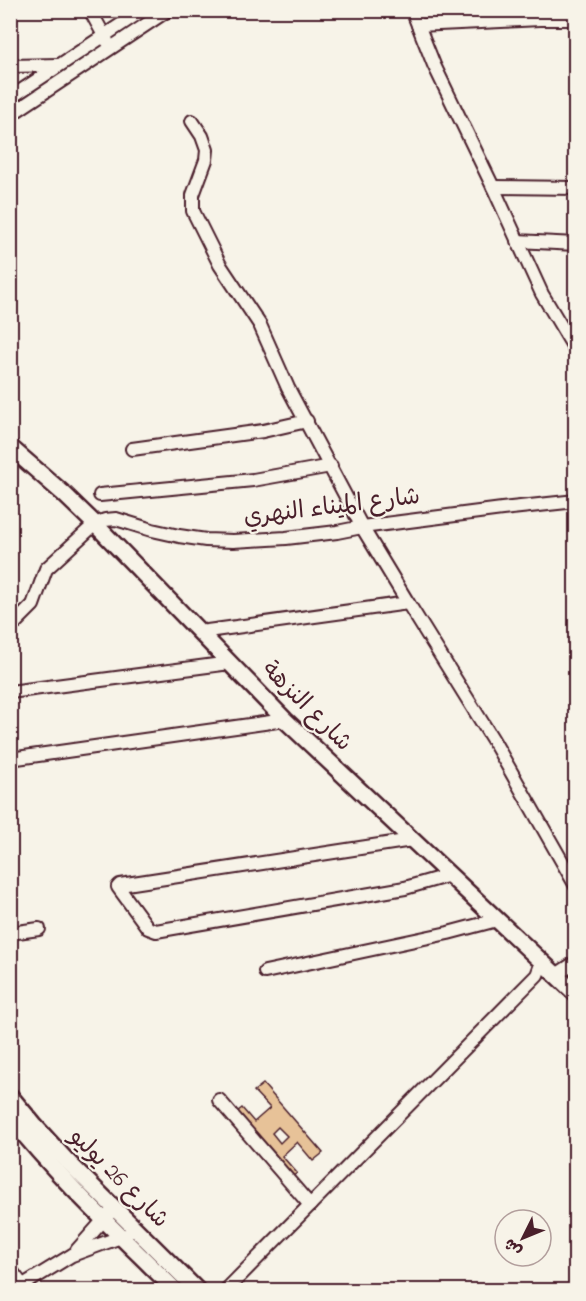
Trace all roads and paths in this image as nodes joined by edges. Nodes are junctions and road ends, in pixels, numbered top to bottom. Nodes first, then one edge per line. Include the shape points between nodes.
1 (90, 10) edge
2 (143, 10) edge
3 (168, 10) edge
4 (412, 10) edge
5 (123, 16) edge
6 (576, 19) edge
7 (418, 25) junction
8 (133, 33) junction
9 (105, 36) junction
10 (111, 48) junction
11 (61, 65) junction
12 (10, 66) edge
13 (10, 98) edge
14 (10, 116) edge
15 (192, 121) dead end
16 (493, 187) junction
17 (576, 188) edge
18 (517, 241) junction
19 (576, 244) edge
20 (576, 351) edge
21 (307, 421) junction
22 (10, 447) edge
23 (132, 449) dead end
24 (331, 466) junction
25 (100, 495) dead end
26 (576, 501) edge
27 (95, 524) junction
28 (362, 527) junction
29 (408, 603) junction
30 (10, 628) edge
31 (200, 632) junction
32 (230, 663) junction
33 (10, 692) edge
34 (285, 720) junction
35 (10, 759) edge
36 (412, 840) junction
37 (450, 875) junction
38 (576, 886) edge
39 (497, 920) junction
40 (39, 928) dead end
41 (10, 933) edge
42 (542, 962) junction
43 (576, 962) edge
44 (265, 972) dead end
45 (556, 975) junction
46 (576, 994) edge
47 (10, 1096) edge
48 (219, 1100) dead end
49 (10, 1117) edge
50 (310, 1205) junction
51 (109, 1214) junction
52 (138, 1232) junction
53 (121, 1236) junction
54 (72, 1255) junction
55 (10, 1269) edge
56 (19, 1288) edge
57 (175, 1290) edge
58 (197, 1290) edge
59 (226, 1290) edge

1 - 9 street
2 - 5 street
3 - 8 street
4 - 7 street
5 - 8 street
5 - 9 street
6 - 7 street
7 - 16 street
8 - 10 street
9 - 10 street
9 - 11 street
10 - 14 street
11 - 12 street
11 - 13 street
15 - 21 street via 207,150 193,195 193,211 220,266 260,325
16 - 17 street
16 - 18 street
18 - 19 street
18 - 20 street via 542,294
21 - 23 street
21 - 24 street
22 - 27 main road, شارع النزهة
24 - 25 street via 253,480
24 - 28 street
26 - 28 street, شارع الميناء النهري
27 - 28 street, شارع الميناء النهري via 116,519 178,536 233,541 312,536
27 - 30 street via 46,568 33,605
27 - 31 main road, شارع النزهة
28 - 29 street
29 - 31 street
29 - 38 street via 493,740
31 - 32 main road, شارع النزهة
32 - 33 street
32 - 34 main road, شارع النزهة
34 - 35 street
34 - 36 main road, شارع النزهة
36 - 37 main road, شارع النزهة
36 - 37 street via 118,887 148,928 156,931 405,888
37 - 39 main road, شارع النزهة
39 - 42 main road, شارع النزهة
39 - 44 street
40 - 41 street
42 - 45 main road, شارع النزهة
42 - 50 street via 537,975
43 - 45 street
45 - 46 main road, شارع النزهة
47 - 51 main road, شارع 26 يوليو
48 - 50 street
49 - 51 main road, شارع 26 يوليو via 49,1163
50 - 59 street
51 - 52 main road, شارع 26 يوليو
51 - 53 main road, شارع 26 يوليو
51 - 54 street
52 - 53 street
52 - 58 main road, شارع 26 يوليو
53 - 54 street
53 - 57 main road, شارع 26 يوليو
54 - 56 street
55 - 56 street

